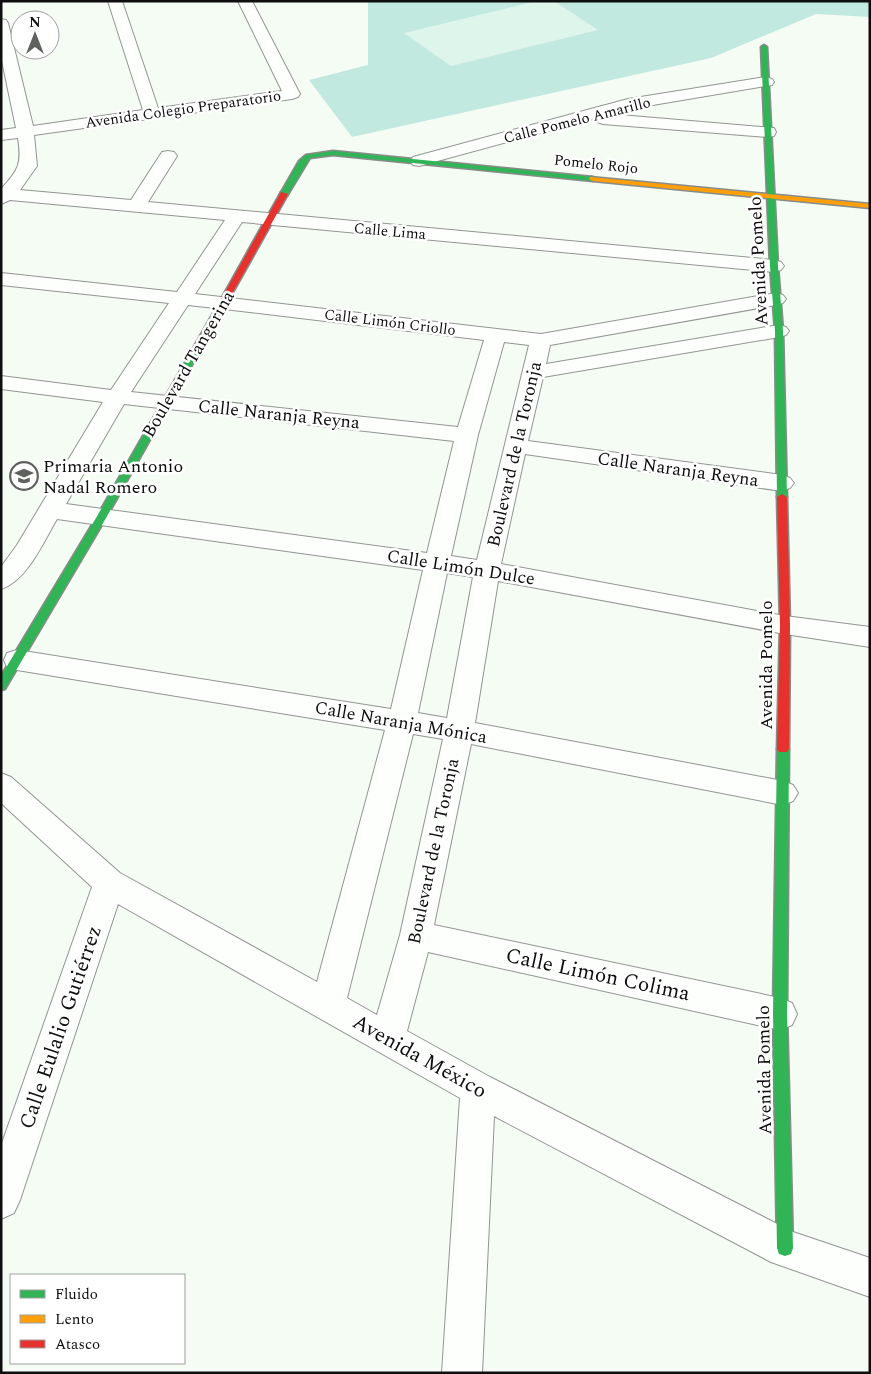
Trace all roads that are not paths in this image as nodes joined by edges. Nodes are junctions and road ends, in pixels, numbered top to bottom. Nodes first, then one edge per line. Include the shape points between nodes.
1 (115, 1) edge
2 (245, 1) edge
3 (1, 23) edge
4 (764, 47) dead end
5 (766, 82) junction
6 (152, 114) junction
7 (584, 118) junction
8 (26, 131) junction
9 (768, 132) junction
10 (1, 135) edge
11 (320, 154) joint
12 (168, 156) dead end
13 (419, 161) junction
14 (771, 196) junction
15 (3, 197) edge
16 (136, 206) junction
17 (870, 206) edge
18 (236, 217) junction
19 (270, 220) junction
20 (774, 266) junction
21 (1, 279) edge
22 (182, 298) junction
23 (776, 298) junction
24 (224, 303) junction
25 (779, 331) junction
26 (496, 334) junction
27 (542, 340) junction
28 (534, 372) junction
29 (1, 382) edge
30 (117, 397) junction
31 (166, 401) junction
32 (468, 435) junction
33 (515, 446) junction
34 (782, 483) junction
35 (50, 510) junction
36 (102, 518) junction
37 (437, 562) junction
38 (487, 570) junction
39 (1, 580) edge
40 (785, 625) junction
41 (870, 638) edge
42 (17, 660) junction
43 (1, 686) edge
44 (402, 721) junction
45 (459, 731) junction
46 (1, 785) edge
47 (783, 793) junction
48 (109, 883) junction
49 (416, 935) junction
50 (328, 1005) junction
51 (780, 1014) junction
52 (388, 1038) junction
53 (478, 1089) junction
54 (1, 1200) edge
55 (785, 1248) junction
56 (870, 1278) edge
57 (462, 1373) edge

1 - 6 street
2 - 6 street, Avenida Colegio Preparatorio via 292,94
3 - 8 street
4 - 5 street, Avenida Pomelo
5 - 7 street, Calle Pomelo Amarillo via 628,104
5 - 9 street, Avenida Pomelo
6 - 8 street, Avenida Colegio Preparatorio
7 - 9 street
7 - 13 street, Calle Pomelo Amarillo
8 - 10 street, Avenida Colegio Preparatorio
8 - 15 street via 29,165
9 - 14 street, Avenida Pomelo
11 - 13 street, Pomelo Rojo
11 - 19 street, Boulevard Tangerina via 308,156 303,161
12 - 16 street
13 - 14 street, Pomelo Rojo
14 - 17 street, Pomelo Rojo
14 - 20 street, Avenida Pomelo
15 - 16 street, Calle Lima
16 - 18 street, Calle Lima
18 - 19 street, Calle Lima
18 - 22 street, Boulevard Tangerina
19 - 20 street, Calle Lima
19 - 24 street, Boulevard Tangerina
20 - 23 street, Avenida Pomelo
21 - 22 street, Calle Limón Criollo
22 - 24 street, Calle Limón Criollo
22 - 30 street, Boulevard Tangerina
23 - 25 street, Avenida Pomelo
23 - 27 street, Calle Limón Criollo
24 - 26 street, Calle Limón Criollo
24 - 31 street, Boulevard Tangerina
25 - 28 street
25 - 34 street, Avenida Pomelo
26 - 27 street, Calle Limón Criollo
26 - 32 street
27 - 28 street, Boulevard de la Toronja
28 - 33 street, Boulevard de la Toronja
29 - 30 street, Calle Naranja Reyna
30 - 31 street, Calle Naranja Reyna
30 - 35 street, Boulevard Tangerina
31 - 32 street, Calle Naranja Reyna
31 - 36 street, Boulevard Tangerina
32 - 37 street
33 - 34 street, Calle Naranja Reyna
33 - 38 street, Boulevard de la Toronja
34 - 40 street, Avenida Pomelo
35 - 36 street, Calle Limón Dulce
35 - 39 street, Boulevard Tangerina via 26,551
36 - 37 street, Calle Limón Dulce
36 - 42 street, Boulevard Tangerina
37 - 38 street, Calle Limón Dulce
37 - 44 street
38 - 40 street, Calle Limón Dulce
38 - 45 street, Boulevard de la Toronja
40 - 41 street, Calle Limón Dulce
40 - 47 street, Avenida Pomelo
42 - 43 street, Boulevard Tangerina
42 - 44 street, Calle Naranja Mónica
44 - 45 street, Calle Naranja Mónica
44 - 50 street
45 - 47 street, Calle Naranja Mónica
45 - 49 street, Boulevard de la Toronja
46 - 48 street, Avenida México
47 - 51 street, Avenida Pomelo
48 - 50 street, Avenida México
48 - 54 street, Calle Eulalio Gutiérrez
49 - 51 street, Calle Limón Colima
49 - 52 street, Boulevard de la Toronja
50 - 52 street, Avenida México
51 - 55 street, Avenida Pomelo
52 - 53 street, Avenida México
53 - 55 street, Avenida México
53 - 57 street
55 - 56 street, Avenida México

